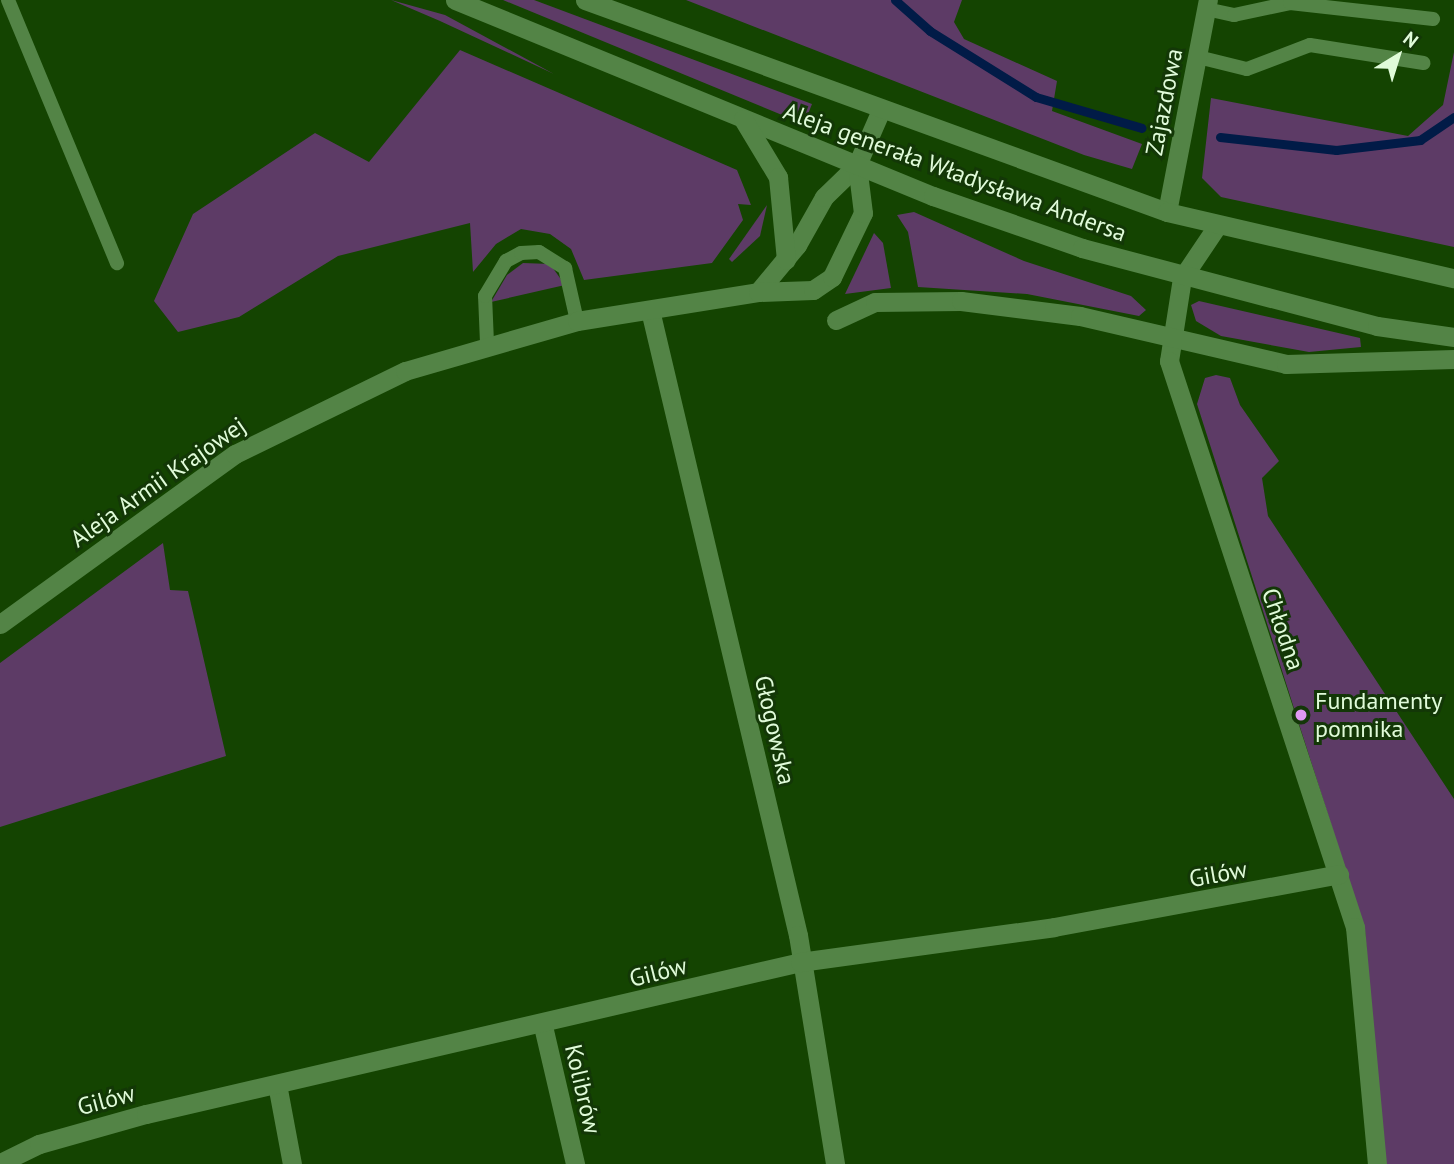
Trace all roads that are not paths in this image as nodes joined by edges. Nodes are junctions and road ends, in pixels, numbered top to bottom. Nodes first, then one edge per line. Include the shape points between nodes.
1 (8, 0) edge
2 (456, 0) edge
3 (585, 0) edge
4 (1207, 4) edge
5 (1433, 19) dead end
6 (1198, 57) junction
7 (1424, 63) dead end
8 (881, 110) junction
9 (743, 119) junction
10 (857, 165) junction
11 (1167, 212) junction
12 (1217, 226) junction
13 (786, 260) junction
14 (117, 263) dead end
15 (1182, 278) junction
16 (1454, 278) edge
17 (758, 292) junction
18 (650, 310) junction
19 (836, 320) dead end
20 (577, 321) junction
21 (1169, 334) junction
22 (1454, 337) edge
23 (487, 343) junction
24 (1454, 359) edge
25 (0, 624) edge
26 (1339, 874) junction
27 (800, 962) junction
28 (544, 1026) junction
29 (276, 1084) junction
30 (0, 1163) edge
31 (292, 1164) edge
32 (575, 1164) edge
33 (835, 1164) edge
34 (1377, 1164) edge

1 - 14 lane
2 - 9 street, Aleja generała Władysława Andersa
3 - 8 street, Aleja generała Władysława Andersa
4 - 5 lane via 1234,15 1290,3
4 - 6 street, Zajazdowa
6 - 7 lane via 1247,69 1310,46
6 - 11 street, Zajazdowa
8 - 10 street
8 - 11 street, Aleja generała Władysława Andersa
9 - 10 street, Aleja generała Władysława Andersa
9 - 13 street via 778,177
10 - 13 street via 824,197
10 - 15 street, Aleja generała Władysława Andersa via 1082,248
10 - 17 street, Aleja Armii Krajowej via 863,214 832,277 813,290
11 - 12 street, Aleja generała Władysława Andersa
12 - 15 street
12 - 16 street, Aleja generała Władysława Andersa
13 - 17 street
15 - 21 street, Chłodna
15 - 22 street, Aleja generała Władysława Andersa via 1377,326
17 - 18 street, Aleja Armii Krajowej
18 - 20 street, Aleja Armii Krajowej
18 - 27 street, Głogowska
19 - 21 street via 875,302 961,301
20 - 23 street, Aleja Armii Krajowej
20 - 23 lane via 565,268 539,252 521,253 506,261 485,296
21 - 24 street via 1286,364
21 - 26 street, Chłodna via 1178,396
23 - 25 street, Aleja Armii Krajowej via 347,396 235,454
26 - 27 street, Gilów via 1054,927
26 - 34 street, Chłodna via 1355,927
27 - 28 street, Gilów
27 - 33 street, Głogowska
28 - 29 street, Gilów
28 - 32 street, Kolibrów
29 - 30 street, Gilów via 39,1144
29 - 31 street

